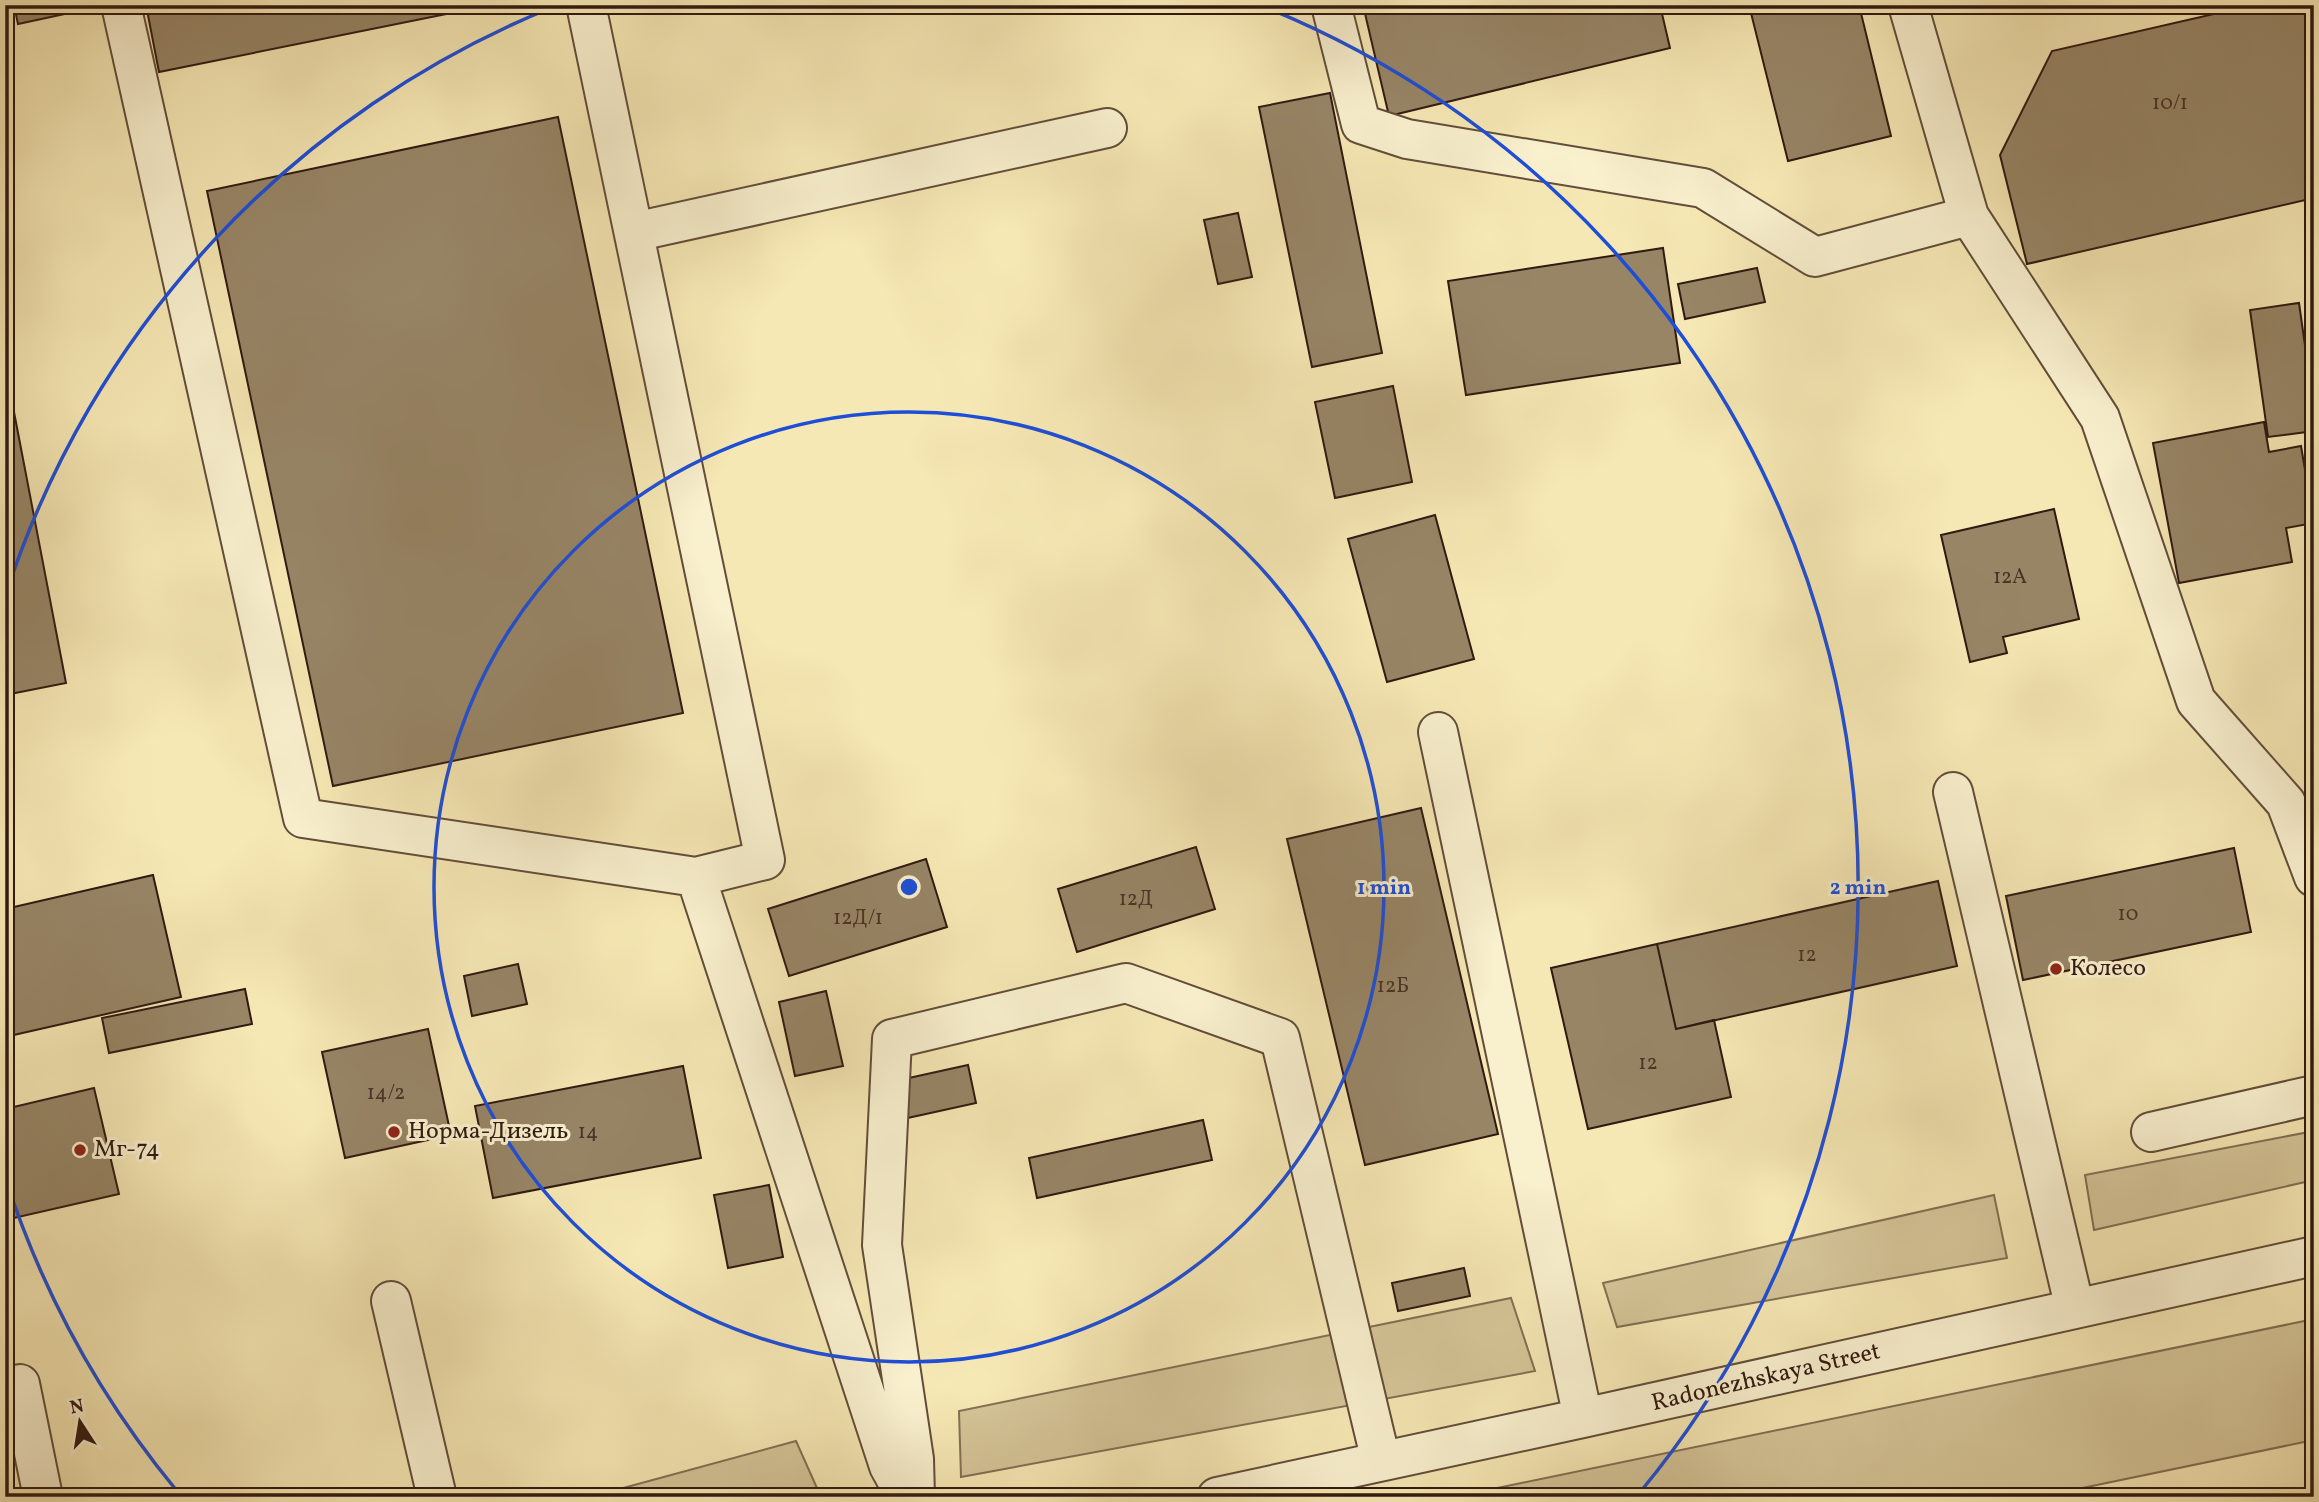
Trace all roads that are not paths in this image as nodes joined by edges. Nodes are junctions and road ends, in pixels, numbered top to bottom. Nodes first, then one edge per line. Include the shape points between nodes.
1 (121, 5) edge
2 (586, 5) edge
3 (1331, 5) edge
4 (1908, 5) edge
5 (1107, 128) dead end
6 (1969, 216) junction
7 (634, 232) junction
8 (1437, 733) dead end
9 (1953, 792) dead end
10 (696, 877) junction
11 (2314, 877) edge
12 (2314, 1095) edge
13 (2151, 1132) dead end
14 (2314, 1256) edge
15 (391, 1301) dead end
16 (2075, 1309) junction
17 (20, 1384) dead end
18 (1583, 1419) junction
19 (1381, 1461) junction
20 (43, 1497) edge
21 (437, 1497) edge
22 (906, 1497) edge
23 (915, 1497) edge
24 (1217, 1497) edge

1 - 10 street via 303,818
2 - 7 street
3 - 6 street via 1361,124 1407,139 1703,188 1815,257
4 - 6 street
5 - 7 street
6 - 11 street via 2099,418 2196,701 2286,803
7 - 10 street via 765,860
8 - 18 street
9 - 16 street
10 - 22 street via 889,1466
12 - 13 street
14 - 16 street, Radonezhskaya Street
15 - 21 street
16 - 18 street, Radonezhskaya Street
17 - 20 street
18 - 19 street, Radonezhskaya Street
19 - 23 street via 1280,1038 1126,983 892,1039 881,1245 914,1459
19 - 24 street, Radonezhskaya Street

